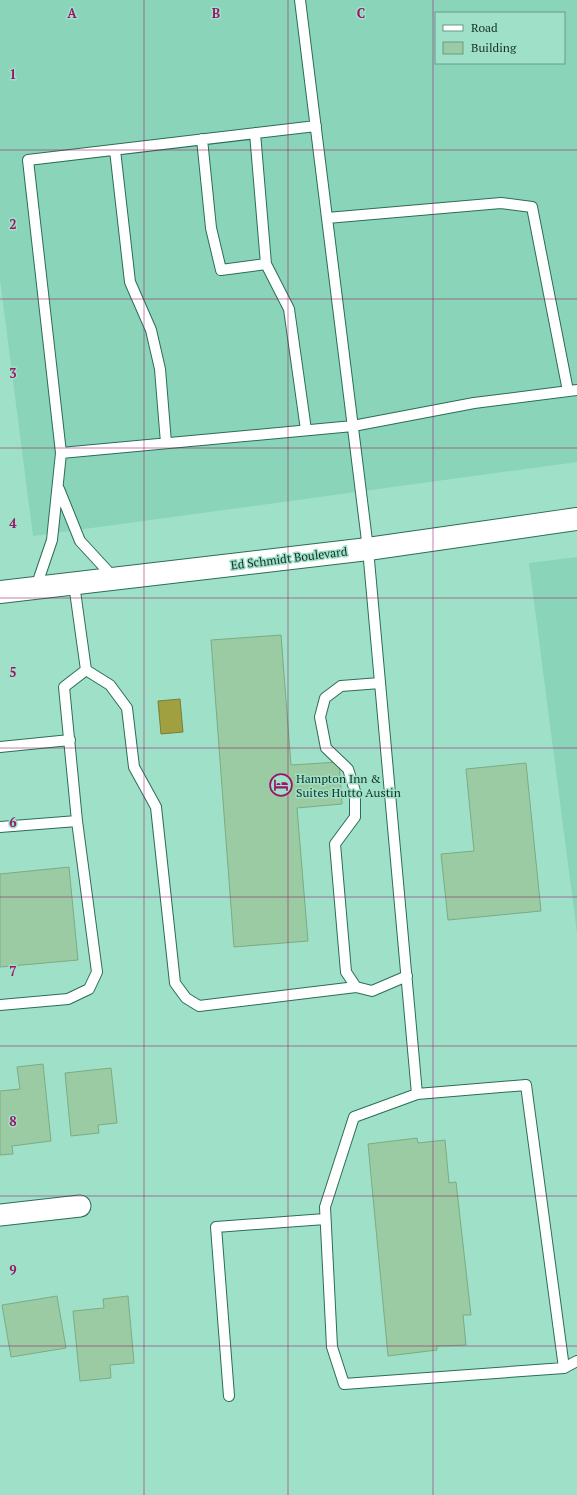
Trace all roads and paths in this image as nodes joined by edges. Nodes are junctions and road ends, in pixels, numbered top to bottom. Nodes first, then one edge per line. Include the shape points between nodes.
1 (300, 0) edge
2 (316, 126) junction
3 (255, 134) junction
4 (202, 139) junction
5 (115, 150) junction
6 (327, 218) junction
7 (266, 264) junction
8 (573, 391) edge
9 (352, 426) junction
10 (306, 430) junction
11 (166, 443) junction
12 (61, 453) junction
13 (59, 488) junction
14 (577, 518) edge
15 (368, 549) junction
16 (115, 579) junction
17 (74, 584) junction
18 (36, 587) junction
19 (0, 592) edge
20 (86, 670) junction
21 (380, 683) junction
22 (70, 740) junction
23 (0, 747) edge
24 (77, 821) junction
25 (0, 827) edge
26 (407, 976) junction
27 (356, 988) junction
28 (0, 1005) edge
29 (417, 1094) junction
30 (80, 1206) dead end
31 (0, 1215) edge
32 (325, 1219) junction
33 (577, 1361) edge
34 (564, 1368) junction
35 (228, 1396) dead end

1 - 2 lane
2 - 3 lane
2 - 6 lane
3 - 4 lane
3 - 7 lane
4 - 5 lane
4 - 7 lane via 211,228 221,270
5 - 11 lane via 130,282 152,330 160,369
5 - 12 lane via 28,160
6 - 8 lane via 501,203 532,207
6 - 9 lane
7 - 10 lane via 289,309
8 - 9 lane via 474,403
9 - 10 lane
9 - 15 lane
10 - 11 lane
11 - 12 lane
12 - 13 lane
13 - 16 lane via 80,541
13 - 18 lane via 52,540
14 - 15 street, Ed Schmidt Boulevard
15 - 16 street, Ed Schmidt Boulevard
15 - 21 lane
16 - 17 street, Ed Schmidt Boulevard
17 - 18 street, Ed Schmidt Boulevard
17 - 20 lane
18 - 19 street, Ed Schmidt Boulevard
20 - 22 lane via 64,687
20 - 27 lane via 110,685 127,708 134,767 156,807 175,983 186,998 199,1006
21 - 26 lane
21 - 27 lane via 341,686 325,698 320,717 326,748 348,769 355,791 355,817 335,844 346,972
22 - 23 lane
22 - 24 lane
24 - 25 lane
24 - 28 lane via 97,972 89,989 68,999
26 - 27 lane via 372,991
26 - 29 lane
29 - 32 lane via 354,1117 325,1207
29 - 34 lane via 526,1085
30 - 31 street
32 - 34 lane via 332,1347 344,1384
32 - 35 lane via 216,1227
33 - 34 lane

